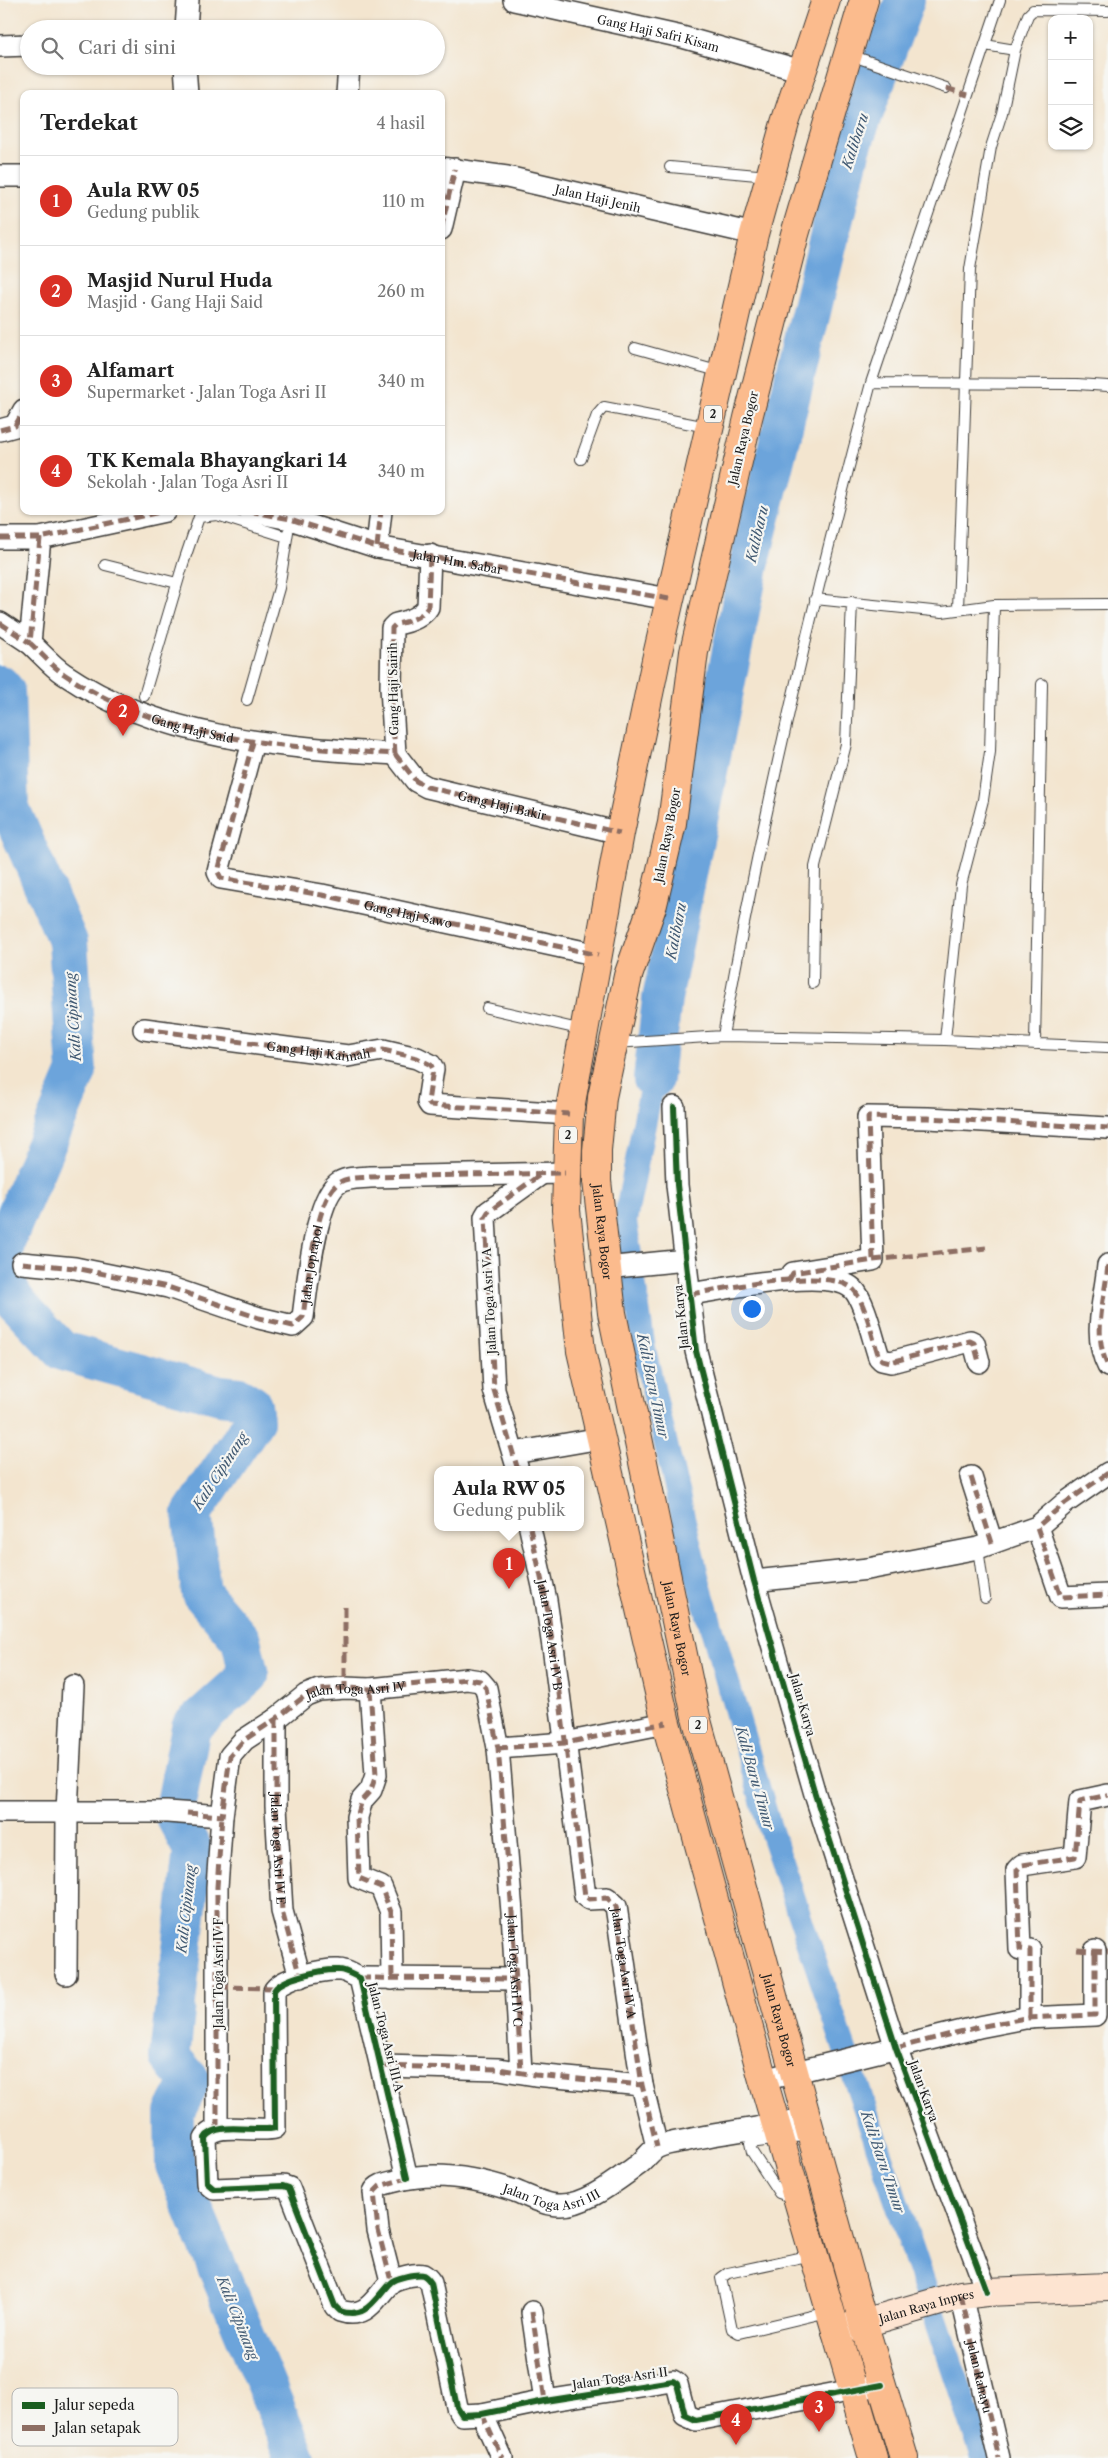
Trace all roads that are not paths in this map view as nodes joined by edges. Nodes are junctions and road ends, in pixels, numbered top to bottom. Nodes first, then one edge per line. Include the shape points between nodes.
1 (188, 0) edge
2 (514, 0) edge
3 (826, 0) edge
4 (864, 0) edge
5 (1000, 0) edge
6 (1108, 11) edge
7 (187, 20) edge
8 (985, 45) junction
9 (0, 46) edge
10 (20, 46) edge
11 (1015, 50) junction
12 (860, 59) junction
13 (802, 71) junction
14 (186, 75) edge
15 (348, 75) edge
16 (946, 88) dead end
17 (187, 90) edge
18 (347, 90) edge
19 (670, 167) dead end
20 (448, 169) edge
21 (0, 176) edge
22 (20, 176) edge
23 (769, 176) junction
24 (445, 195) edge
25 (754, 234) junction
26 (635, 348) dead end
27 (722, 373) junction
28 (872, 383) junction
29 (966, 383) junction
30 (1108, 386) edge
31 (20, 417) edge
32 (710, 428) junction
33 (0, 430) edge
34 (581, 459) dead end
35 (147, 515) edge
36 (258, 515) edge
37 (381, 515) edge
38 (288, 528) junction
39 (0, 538) edge
40 (40, 538) junction
41 (377, 547) junction
42 (430, 555) junction
43 (105, 566) dead end
44 (177, 583) junction
45 (815, 599) junction
46 (670, 600) junction
47 (852, 602) junction
48 (1108, 604) edge
49 (994, 605) junction
50 (958, 609) junction
51 (0, 624) edge
52 (30, 643) junction
53 (1042, 684) dead end
54 (144, 696) dead end
55 (247, 700) dead end
56 (253, 742) junction
57 (395, 754) junction
58 (620, 833) junction
59 (598, 955) junction
60 (813, 983) dead end
61 (487, 1008) dead end
62 (144, 1029) dead end
63 (584, 1030) junction
64 (723, 1036) junction
65 (944, 1040) junction
66 (613, 1043) junction
67 (1035, 1044) junction
68 (1108, 1047) edge
69 (674, 1107) dead end
70 (569, 1114) junction
71 (1108, 1128) edge
72 (553, 1173) junction
73 (686, 1260) junction
74 (22, 1263) dead end
75 (1108, 1265) edge
76 (610, 1267) junction
77 (788, 1280) junction
78 (691, 1294) junction
79 (1106, 1356) edge
80 (980, 1362) dead end
81 (601, 1438) junction
82 (516, 1462) edge
83 (1108, 1473) edge
84 (971, 1477) dead end
85 (1037, 1527) junction
86 (531, 1531) edge
87 (985, 1546) junction
88 (754, 1581) junction
89 (1108, 1595) edge
90 (985, 1598) dead end
91 (73, 1686) dead end
92 (370, 1690) junction
93 (276, 1719) junction
94 (666, 1723) junction
95 (565, 1743) junction
96 (498, 1748) junction
97 (1108, 1796) edge
98 (0, 1812) edge
99 (68, 1812) junction
100 (222, 1816) junction
101 (1093, 1951) edge
102 (66, 1974) dead end
103 (300, 1977) junction
104 (360, 1978) junction
105 (392, 1979) junction
106 (516, 1979) junction
107 (1030, 2018) junction
108 (896, 2048) junction
109 (382, 2066) junction
110 (806, 2070) junction
111 (521, 2072) junction
112 (763, 2080) junction
113 (642, 2085) junction
114 (809, 2127) junction
115 (217, 2129) junction
116 (778, 2133) junction
117 (657, 2147) junction
118 (407, 2178) junction
119 (812, 2255) junction
120 (391, 2281) junction
121 (1108, 2287) edge
122 (963, 2296) junction
123 (532, 2312) dead end
124 (832, 2321) junction
125 (863, 2322) junction
126 (882, 2384) junction
127 (852, 2390) junction
128 (546, 2401) junction
129 (482, 2414) junction
130 (502, 2458) edge
131 (873, 2458) edge
132 (904, 2458) edge
133 (999, 2458) edge

1 - 7 street
2 - 13 street, Gang Haji Safri Kisam via 682,37
3 - 13 highway, 2
4 - 12 highway, Jalan Raya Bogor / 2
5 - 8 lane
6 - 11 lane via 1034,10 1028,15
8 - 11 lane
8 - 28 lane
9 - 10 street
11 - 29 lane via 1002,113 991,147 970,269
12 - 16 lane
12 - 66 highway, Jalan Raya Bogor / 2 via 795,234 748,418 694,652 672,823 653,904 628,976
13 - 23 highway, 2
14 - 17 street
15 - 18 street
19 - 23 lane
20 - 24 street
20 - 25 street, Jalan Haji Jenih via 507,177
21 - 22 street
23 - 25 highway, 2
25 - 27 highway, 2
26 - 27 lane
27 - 32 highway, 2
28 - 29 lane
28 - 45 lane
29 - 30 lane
29 - 50 lane
31 - 33 street via 15,426
32 - 34 lane via 604,407 597,415
32 - 46 highway, 2
35 - 40 street
36 - 38 street, Jalan Hm. Sabar
37 - 41 street
38 - 41 street, Jalan Hm. Sabar
38 - 44 lane via 217,515 199,517
38 - 55 lane via 279,588
39 - 40 street
40 - 52 street
41 - 42 street, Jalan Hm. Sabar
42 - 46 street, Jalan Hm. Sabar
42 - 57 street, Gang Haji Sairih via 428,607 409,621 392,628
43 - 44 lane
44 - 54 lane
45 - 47 lane
45 - 64 lane via 747,901
46 - 58 highway, 2
47 - 50 lane via 942,612
47 - 60 lane via 846,744 815,867
48 - 49 lane
49 - 50 lane
49 - 65 lane via 990,752 983,800 962,885
51 - 52 street, Gang Haji Said
52 - 56 street, Gang Haji Said via 62,673 120,706 168,724
53 - 67 lane
56 - 57 street, Gang Haji Said
56 - 59 street, Gang Haji Sawo via 220,864 220,876
57 - 58 street, Gang Haji Bakir via 416,781 427,787
58 - 59 highway, 2
59 - 63 highway, 2
61 - 63 lane
62 - 70 street, Gang Haji Kaimah via 348,1056 383,1050 418,1058 431,1065 430,1104
63 - 70 highway, 2
64 - 65 lane
64 - 66 lane
65 - 67 lane
66 - 76 highway, Jalan Raya Bogor / 2 via 602,1096 597,1150 597,1180
67 - 68 lane
69 - 73 street, Jalan Karya via 677,1185
70 - 72 highway, 2
71 - 77 street via 868,1117 873,1260 793,1273
72 - 74 street, Jalan Joprapol via 370,1177 342,1181 328,1194 323,1205 303,1317 293,1326 168,1288 75,1268
72 - 81 highway, 2 via 566,1210 581,1351
72 - 82 street, Jalan Toga Asri V A via 488,1212 485,1217 494,1390
73 - 76 street
73 - 78 street, Jalan Karya
75 - 79 street via 1099,1324
76 - 110 highway, Jalan Raya Bogor / 2 via 612,1313 696,1717
77 - 78 street
77 - 80 street via 831,1279 854,1290 882,1360 891,1362 967,1341 974,1343
78 - 88 street, Jalan Karya via 696,1351
81 - 82 street
81 - 94 highway, 2
83 - 85 street
84 - 87 street
85 - 87 street
85 - 89 street via 1061,1597
86 - 95 street, Jalan Toga Asri IV B via 546,1600
87 - 88 street via 868,1569
87 - 90 lane
88 - 108 street, Jalan Karya via 815,1794
91 - 99 street
92 - 93 street, Jalan Toga Asri IV via 313,1691
92 - 96 street, Jalan Toga Asri IV via 474,1678 486,1688
92 - 105 street via 376,1776 371,1790 362,1800 357,1817 359,1878 381,1887 390,1912
93 - 100 street, Jalan Toga Asri IV via 244,1740 230,1756
93 - 103 street, Jalan Toga Asri IV E via 276,1806 282,1911
94 - 95 street
94 - 112 highway, 2
95 - 96 street
95 - 113 street, Jalan Toga Asri IV A via 585,1896 589,1899 607,1898 616,1906
96 - 106 street, Jalan Toga Asri IV C
97 - 107 street via 1080,1801 1076,1858 1022,1865 1017,1870 1020,1949 1030,1950
98 - 99 street
99 - 100 street
99 - 102 street
100 - 115 street, Jalan Toga Asri IV F via 217,1888
101 - 107 street via 1095,2015
103 - 104 street, Jalan Toga Asri III A via 339,1970
103 - 115 street, Jalan Toga Asri III A via 280,1983 274,1991 275,2128
104 - 105 street
104 - 109 street, Jalan Toga Asri III A
105 - 106 street
106 - 111 street, Jalan Toga Asri IV C
107 - 108 street via 979,2026
108 - 110 street
108 - 122 street, Jalan Karya
109 - 111 street
109 - 118 street, Jalan Toga Asri III A
110 - 112 street
110 - 114 highway, Jalan Raya Bogor / 2
111 - 113 street
112 - 116 highway, 2
113 - 117 street, Jalan Toga Asri IV A
114 - 116 street
114 - 125 highway, Jalan Raya Bogor / 2
115 - 120 street via 205,2138 207,2183 214,2189 289,2188 337,2309 347,2312 370,2307
116 - 117 street via 721,2132
116 - 119 highway, 2
117 - 118 street, Jalan Toga Asri III via 639,2164 595,2194 559,2206 476,2180 428,2176
118 - 120 street, Jalan Toga Asri III via 380,2186 374,2192 378,2230
119 - 124 highway, 2
119 - 124 lane via 728,2273 721,2278 732,2329 743,2332
120 - 129 street, Jalan Toga Asri II via 420,2274 429,2279 457,2408 467,2416
121 - 122 street, Jalan Raya Inpres
122 - 125 street, Jalan Raya Inpres
122 - 133 street, Jalan Rahayu
123 - 128 street
124 - 125 street, Jalan Raya Inpres
124 - 127 highway, 2
125 - 126 highway, Jalan Raya Bogor / 2
126 - 127 street, Jalan Toga Asri II
126 - 132 highway, Jalan Raya Bogor / 2
127 - 128 street, Jalan Toga Asri II via 696,2420 685,2416 674,2380
127 - 131 highway, 2
128 - 129 street, Jalan Toga Asri II
129 - 130 street

